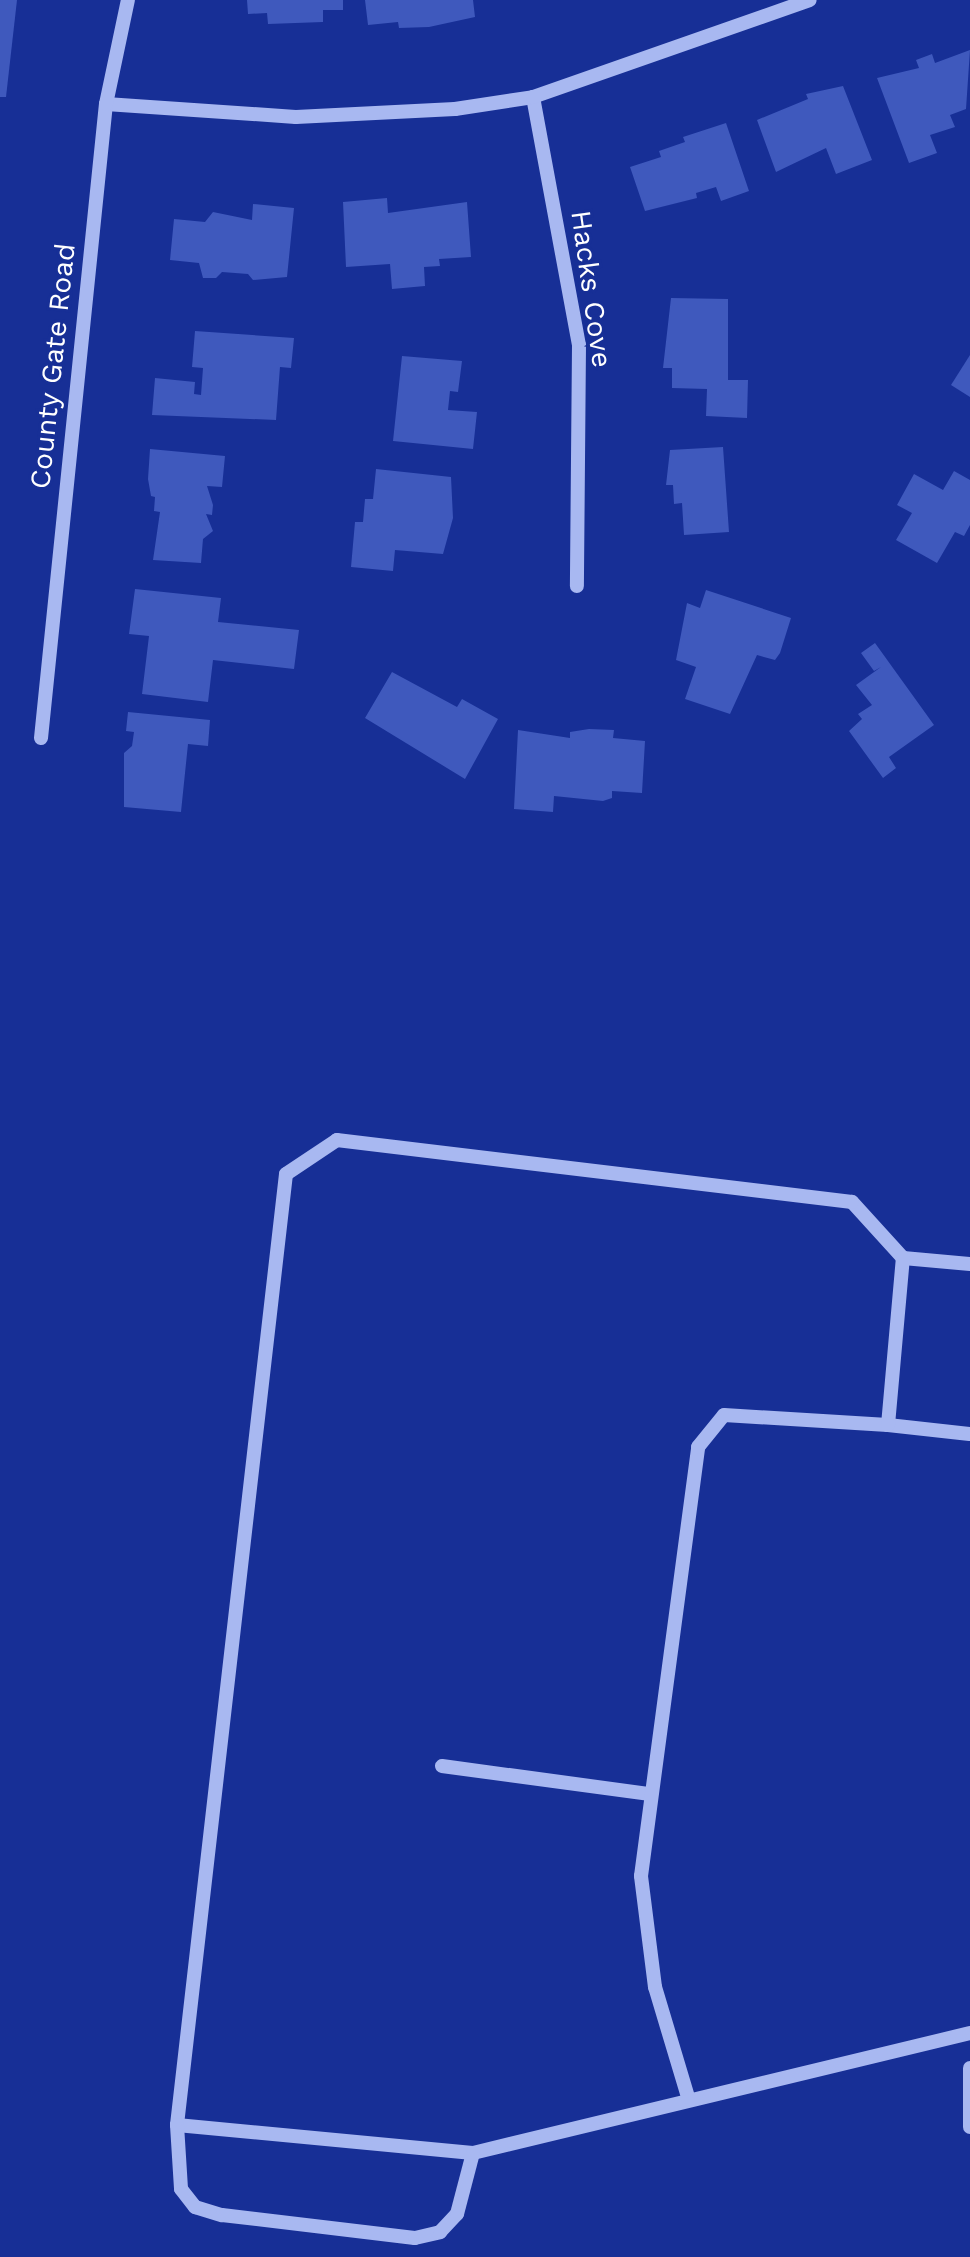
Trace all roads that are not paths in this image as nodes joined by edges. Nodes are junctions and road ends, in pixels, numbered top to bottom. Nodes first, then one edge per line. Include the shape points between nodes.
1 (128, 0) edge
2 (810, 0) edge
3 (533, 97) junction
4 (106, 104) junction
5 (577, 586) dead end
6 (41, 738) dead end
7 (903, 1258) junction
8 (970, 1264) edge
9 (888, 1425) junction
10 (970, 1434) edge
11 (442, 1766) dead end
12 (650, 1794) junction
13 (970, 2033) edge
14 (970, 2068) edge
15 (688, 2097) junction
16 (177, 2125) junction
17 (970, 2127) edge
18 (473, 2153) junction

1 - 4 street, County Gate Road
2 - 3 street
3 - 4 street via 382,116 296,117
3 - 5 street, Hacks Cove via 579,345
4 - 6 street, County Gate Road
7 - 8 street
7 - 9 street
7 - 16 street via 852,1202 337,1140 286,1174
9 - 10 street
9 - 12 street via 724,1415 698,1447
11 - 12 street
12 - 15 street via 641,1876 655,1987
13 - 15 street
14 - 17 street
15 - 18 street
16 - 18 street
16 - 18 street via 181,2189 195,2207 222,2215 415,2238 440,2232 457,2214

